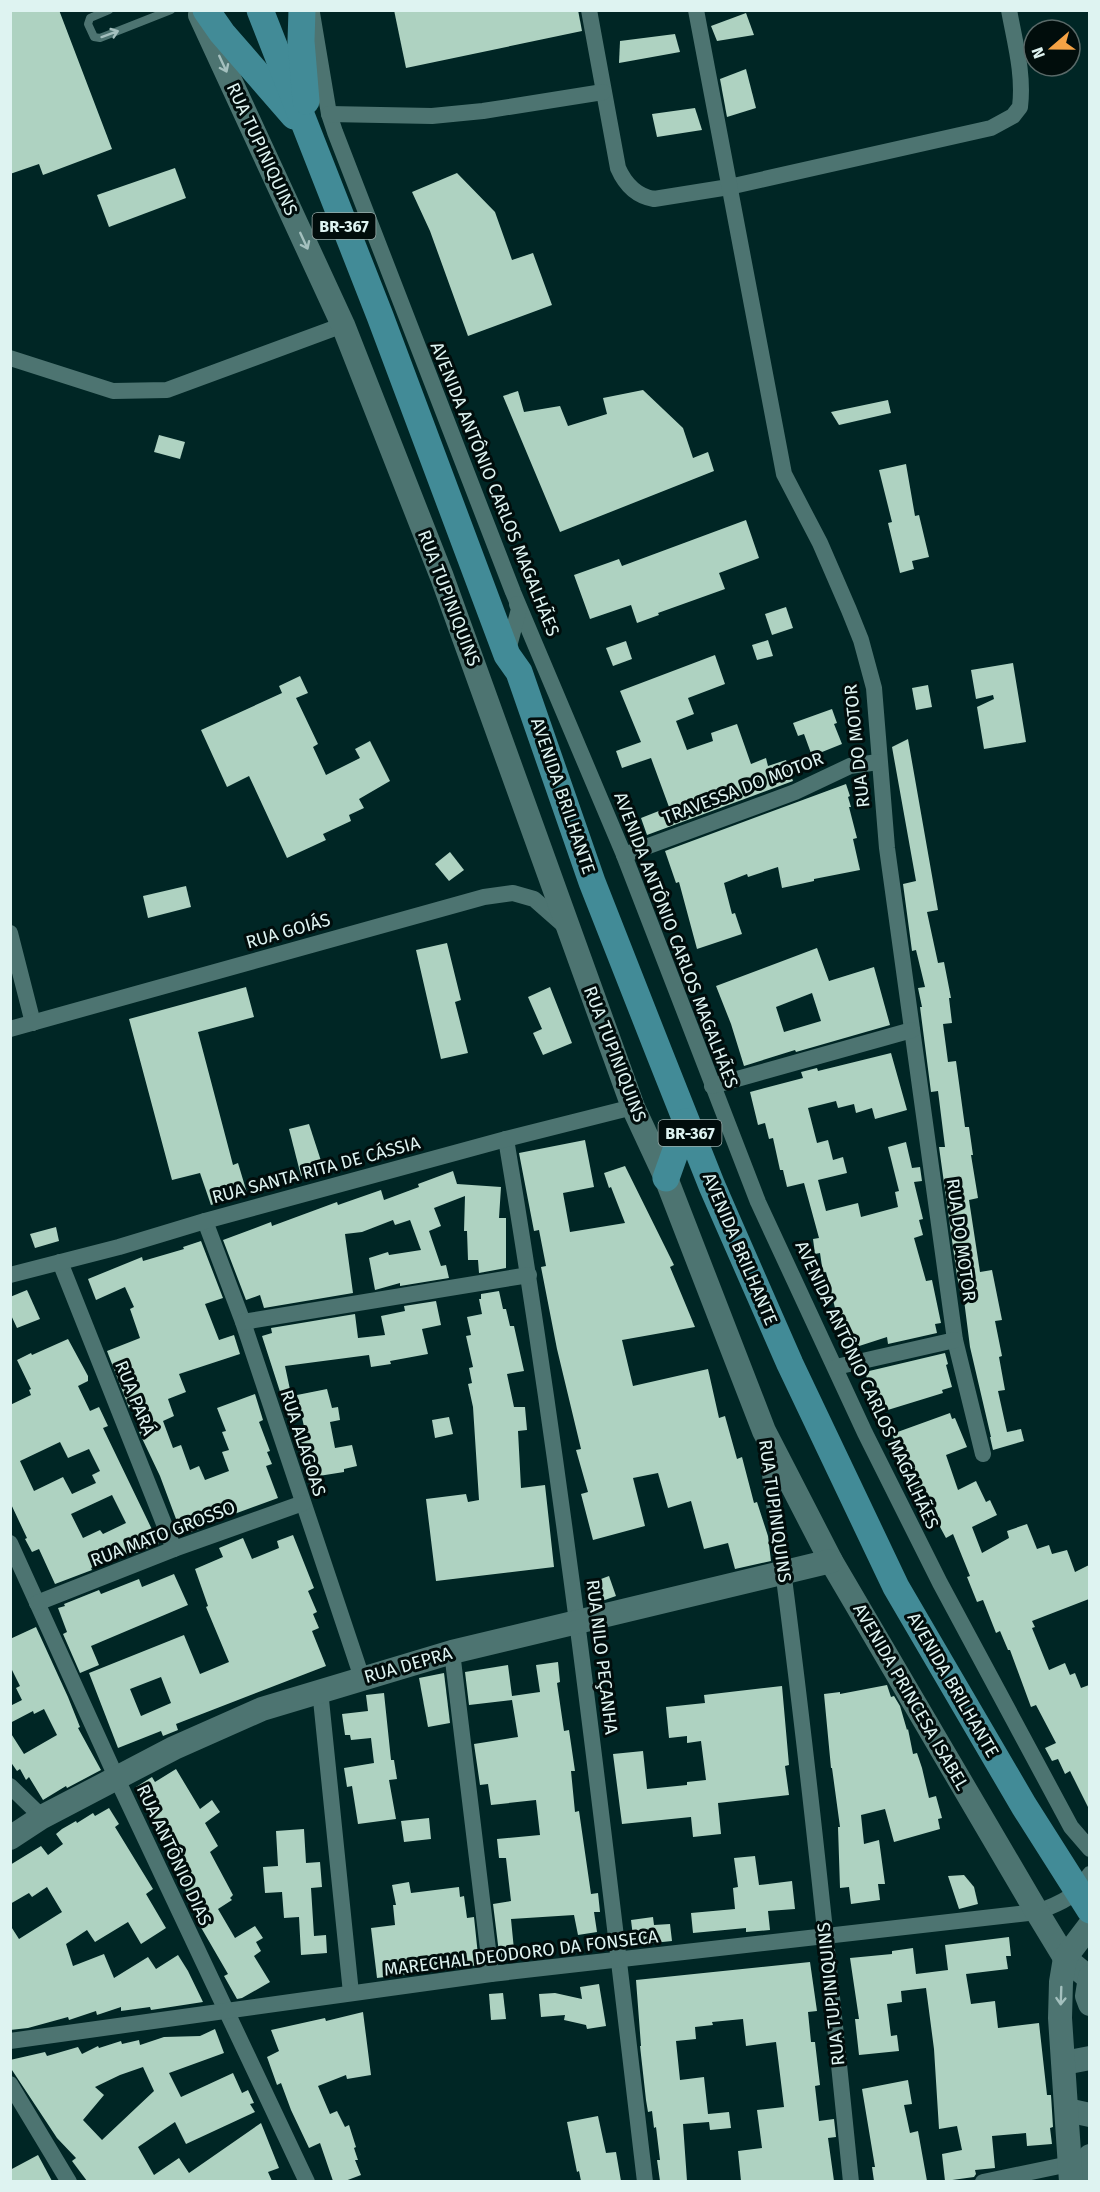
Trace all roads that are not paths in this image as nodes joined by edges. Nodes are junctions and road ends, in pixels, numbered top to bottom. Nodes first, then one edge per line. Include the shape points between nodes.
1 (109, 10) edge
2 (171, 10) edge
3 (198, 10) edge
4 (207, 10) edge
5 (260, 10) edge
6 (302, 10) edge
7 (311, 10) edge
8 (589, 10) edge
9 (696, 10) edge
10 (1009, 10) edge
11 (603, 92) junction
12 (328, 114) junction
13 (310, 135) junction
14 (729, 187) junction
15 (343, 326) junction
16 (10, 358) edge
17 (513, 592) junction
18 (507, 655) junction
19 (878, 762) junction
20 (624, 855) junction
21 (567, 928) junction
22 (10, 933) edge
23 (33, 1023) junction
24 (10, 1029) edge
25 (912, 1030) junction
26 (712, 1086) junction
27 (633, 1107) junction
28 (686, 1122) junction
29 (506, 1139) junction
30 (666, 1178) junction
31 (205, 1221) junction
32 (60, 1262) junction
33 (10, 1275) edge
34 (529, 1275) junction
35 (243, 1322) junction
36 (955, 1340) junction
37 (836, 1367) junction
38 (764, 1431) junction
39 (983, 1454) dead end
40 (303, 1503) junction
41 (10, 1543) edge
42 (174, 1549) junction
43 (831, 1561) junction
44 (784, 1573) junction
45 (37, 1604) junction
46 (578, 1621) junction
47 (452, 1652) junction
48 (362, 1678) junction
49 (320, 1690) junction
50 (117, 1779) junction
51 (10, 1786) edge
52 (42, 1817) junction
53 (10, 1838) edge
54 (1089, 1849) edge
55 (1085, 1892) edge
56 (1036, 1912) junction
57 (1089, 1925) edge
58 (826, 1938) junction
59 (1065, 1958) junction
60 (619, 1960) junction
61 (491, 1974) junction
62 (1089, 1978) edge
63 (351, 1993) junction
64 (1089, 2004) edge
65 (226, 2010) junction
66 (10, 2041) edge
67 (1089, 2058) edge
68 (1064, 2063) junction
69 (10, 2084) edge
70 (1078, 2112) edge
71 (1082, 2168) edge
72 (69, 2181) edge
73 (307, 2181) edge
74 (645, 2181) edge
75 (851, 2181) edge
76 (983, 2181) edge

1 -> 2 lane via 90,18 88,24 94,37
3 -> 15 street, RUA TUPINIQUINS
4 - 13 main road via 222,33
5 - 13 main road, BR-367
6 - 13 main road
7 - 12 street, AVENIDA ANTÔNIO CARLOS MAGALHÃES
8 - 11 street
9 - 14 street, RUA DO MOTOR
10 - 14 street via 1022,92 1020,107 1005,121 991,128
11 - 12 street via 432,117
11 - 14 street via 618,168 632,189 654,199
12 - 17 street, AVENIDA ANTÔNIO CARLOS MAGALHÃES
13 - 18 main road, AVENIDA BRILHANTE / BR-367
14 - 19 street, RUA DO MOTOR via 784,474 820,543 861,640 874,688
15 - 16 street via 166,390 113,391
15 - 21 street, RUA TUPINIQUINS via 442,578
17 - 18 street via 519,609
17 - 20 street, AVENIDA ANTÔNIO CARLOS MAGALHÃES
18 - 28 main road, AVENIDA BRILHANTE / BR-367 via 519,672 592,882
19 - 20 street, TRAVESSA DO MOTOR via 850,766 795,792
19 - 25 street, RUA DO MOTOR
20 - 26 street, AVENIDA ANTÔNIO CARLOS MAGALHÃES
21 - 23 street, RUA GOIÁS via 534,899 513,893 484,897
21 - 27 street, RUA TUPINIQUINS
22 - 23 street
23 - 24 street, RUA GOIÁS
25 - 26 street
25 - 36 street, RUA DO MOTOR
26 - 37 street, AVENIDA ANTÔNIO CARLOS MAGALHÃES via 758,1202
27 - 29 street, RUA SANTA RITA DE CÁSSIA
27 - 30 street, RUA TUPINIQUINS
28 - 30 main road
28 - 55 main road, AVENIDA BRILHANTE / BR-367 via 790,1364 896,1587 952,1686
29 - 31 street, RUA SANTA RITA DE CÁSSIA
29 - 34 street, RUA NILO PEÇANHA
30 - 38 street, RUA TUPINIQUINS
31 - 32 street, RUA SANTA RITA DE CÁSSIA
31 - 35 street, RUA ALAGOAS
32 - 33 street, RUA SANTA RITA DE CÁSSIA
32 - 42 street, RUA PARÁ
34 - 35 street
34 - 46 street, RUA NILO PEÇANHA
35 - 40 street, RUA ALAGOAS
36 - 37 street
36 - 39 street, RUA DO MOTOR
37 - 54 street, AVENIDA ANTÔNIO CARLOS MAGALHÃES via 951,1604 1071,1827
38 - 43 street, AVENIDA PRINCESA ISABEL
38 - 44 street, RUA TUPINIQUINS
40 - 42 street, RUA MATO GROSSO
40 - 48 street, RUA ALAGOAS
41 - 45 street, RUA ANTÔNIO DIAS
42 - 45 street, RUA MATO GROSSO
43 - 44 street, RUA DEPRA
43 - 56 street, AVENIDA PRINCESA ISABEL
44 - 46 street, RUA DEPRA
44 - 58 street, RUA TUPINIQUINS
45 - 50 street, RUA ANTÔNIO DIAS
46 - 47 street, RUA DEPRA
46 - 60 street, RUA NILO PEÇANHA
47 - 48 street, RUA DEPRA
47 - 61 street
48 - 49 street, RUA DEPRA
49 - 50 street, RUA DEPRA via 229,1722
49 - 63 street
50 - 52 street, RUA DEPRA
50 - 65 street, RUA ANTÔNIO DIAS
51 - 52 street
52 - 53 street, RUA DEPRA
55 - 56 street, MARECHAL DEODORO DA FONSECA
56 - 58 street, MARECHAL DEODORO DA FONSECA
56 - 59 street, AVENIDA PRINCESA ISABEL
57 - 59 street
58 - 60 street, MARECHAL DEODORO DA FONSECA
58 - 75 street, RUA TUPINIQUINS
59 - 62 street, AVENIDA PRINCESA ISABEL
59 -> 68 street via 1060,2018
60 - 61 street, MARECHAL DEODORO DA FONSECA
60 - 74 street, RUA NILO PEÇANHA
61 - 63 street, MARECHAL DEODORO DA FONSECA
62 - 64 street, AVENIDA PRINCESA ISABEL
63 - 65 street, MARECHAL DEODORO DA FONSECA
65 - 66 street, MARECHAL DEODORO DA FONSECA
65 - 73 street, RUA ANTÔNIO DIAS
67 - 68 street
68 - 70 street
69 - 72 street
70 - 71 street
71 - 76 street

